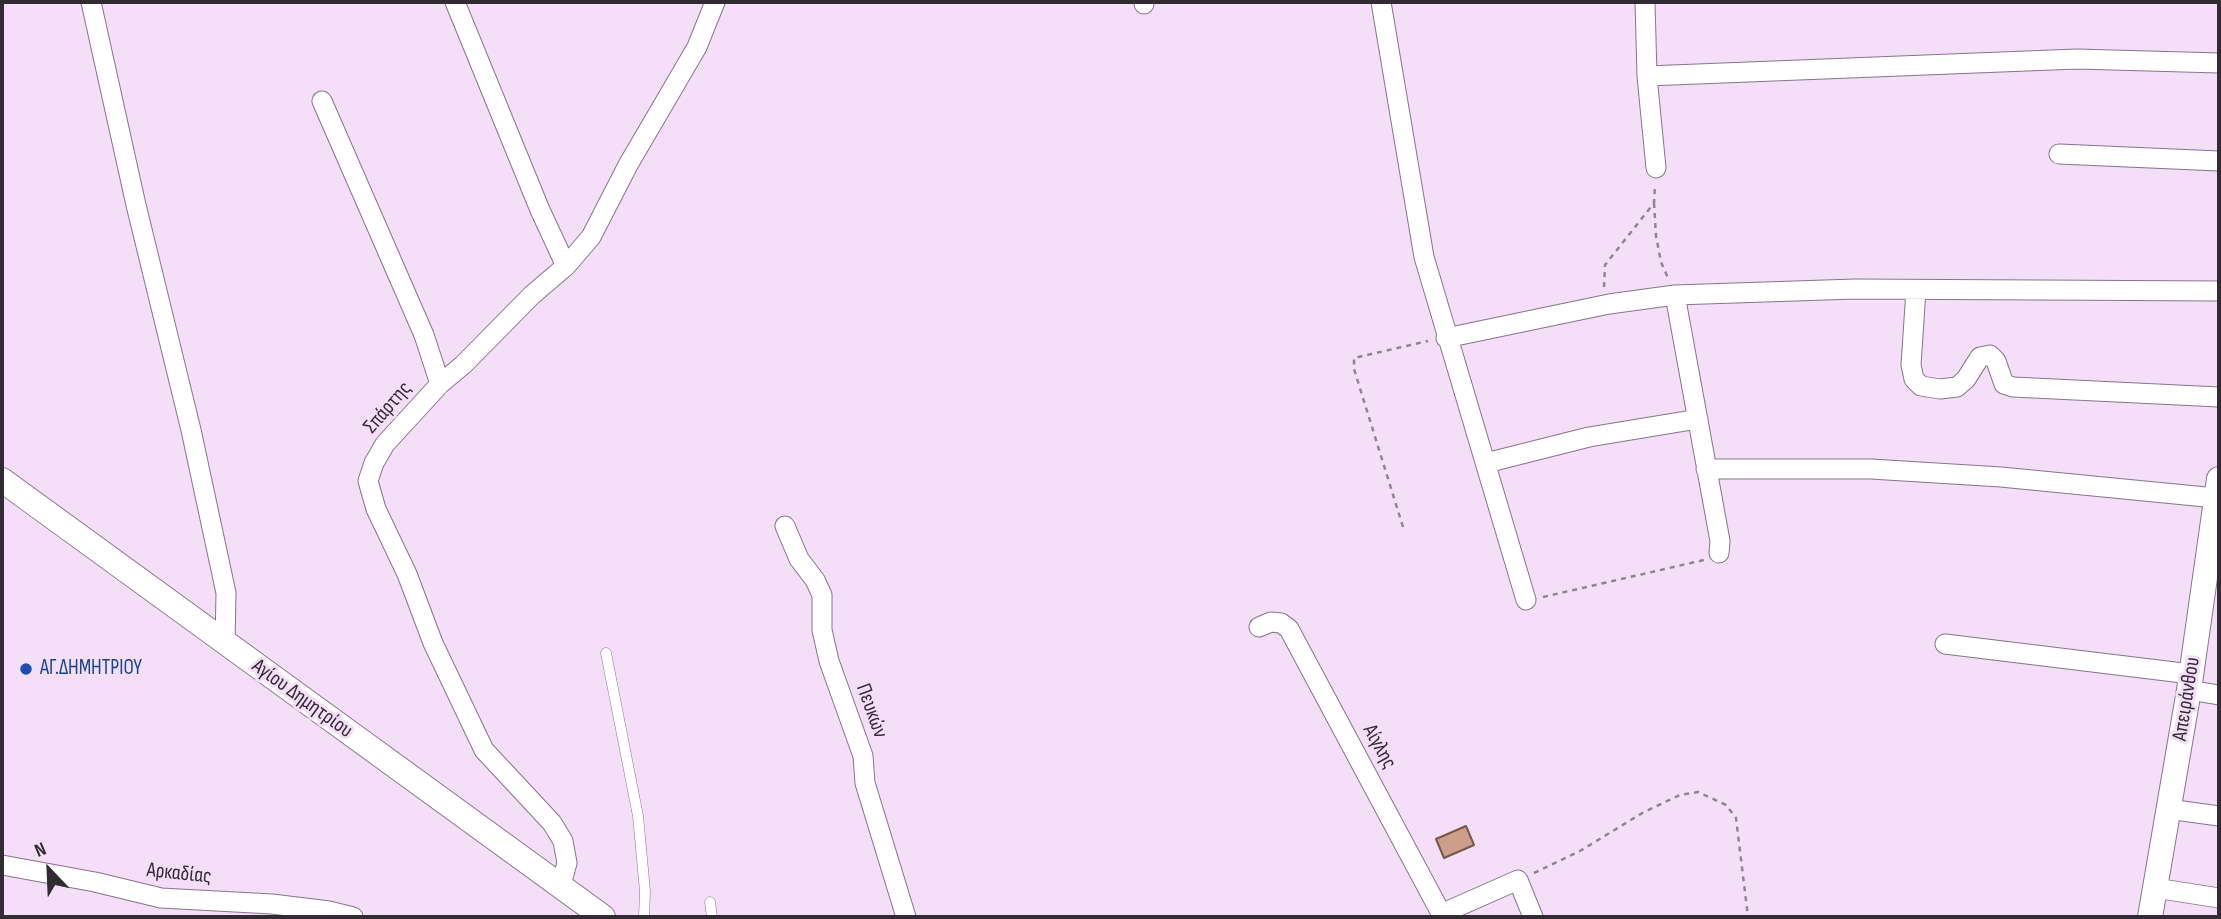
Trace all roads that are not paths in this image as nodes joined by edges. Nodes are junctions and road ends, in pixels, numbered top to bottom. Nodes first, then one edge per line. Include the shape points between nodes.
1 (91, 2) edge
2 (455, 2) edge
3 (715, 2) edge
4 (1381, 2) edge
5 (1645, 2) edge
6 (2219, 63) edge
7 (1647, 76) junction
8 (322, 101) dead end
9 (2059, 154) dead end
10 (2219, 161) edge
11 (1656, 168) road end
12 (566, 266) junction
13 (1916, 290) junction
14 (2219, 291) edge
15 (1675, 295) junction
16 (1446, 338) junction
17 (440, 384) junction
18 (2219, 397) edge
19 (1698, 419) junction
20 (1486, 463) junction
21 (1706, 469) junction
22 (2, 480) edge
23 (2218, 489) edge
24 (785, 526) dead end
25 (1719, 553) road end
26 (2212, 576) edge
27 (1526, 600) road end
28 (1259, 627) dead end
29 (225, 644) junction
30 (1945, 644) dead end
31 (606, 653) dead end
32 (2190, 682) junction
33 (2219, 695) edge
34 (2168, 809) junction
35 (2219, 816) edge
36 (2, 865) edge
37 (561, 884) junction
38 (2155, 888) junction
39 (2219, 898) edge
40 (710, 902) dead end
41 (1442, 915) edge
42 (353, 917) edge
43 (603, 917) edge
44 (643, 917) edge
45 (712, 917) edge
46 (906, 917) edge
47 (1533, 917) edge
48 (2150, 917) edge

1 - 29 street via 226,593
2 - 12 street
3 - 12 street, Σπάρτης via 698,47 591,237
4 - 16 street via 1424,257
5 - 7 street
6 - 7 street via 2077,59
7 - 11 street
8 - 17 street via 424,335
9 - 10 street
12 - 17 street, Σπάρτης
13 - 14 street
13 - 15 street
13 - 18 street via 1911,365 1921,386 1957,387 1980,357 1990,355 2004,384 2013,387
15 - 16 street
15 - 19 street
16 - 20 street
17 - 37 street, Σπάρτης via 385,444 368,481 433,643 484,750 563,841 567,863
19 - 20 street via 1589,437
19 - 21 street
20 - 27 street
21 - 23 street via 1871,469
21 - 25 street
22 - 29 street, Αγίου Δημητρίου
23 - 26 street, Απειράνθου
24 - 46 street, Πευκών via 822,595 822,630 829,661 863,756 865,783
26 - 32 street, Απειράνθου
28 - 41 street, Αίγλης via 1271,622 1289,629
29 - 37 street, Αγίου Δημητρίου
30 - 32 street
31 - 44 lane via 638,816
32 - 33 street
32 - 34 street, Απειράνθου
34 - 35 street
34 - 38 street, Απειράνθου
36 - 42 street, Αρκαδίας via 161,898 272,904
37 - 43 street, Αγίου Δημητρίου
38 - 39 street
38 - 48 street, Απειράνθου
40 - 45 lane
41 - 47 street via 1518,880

